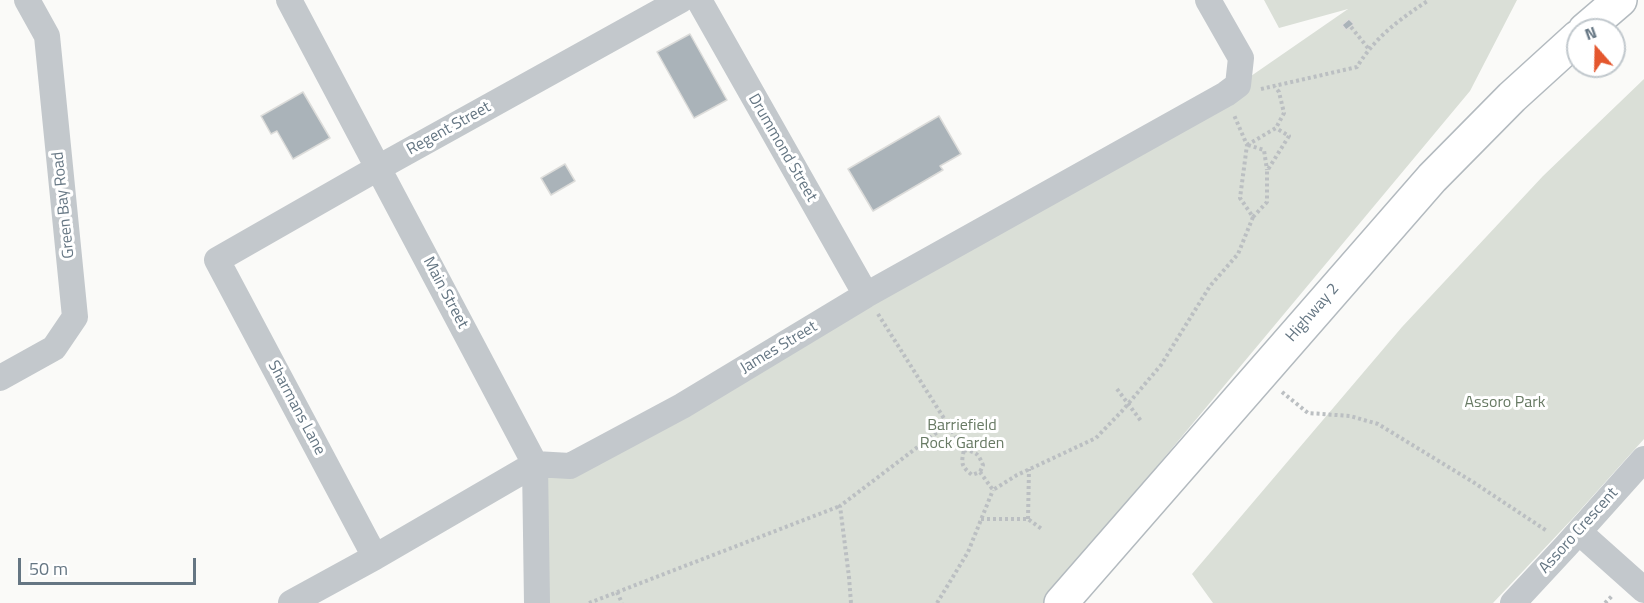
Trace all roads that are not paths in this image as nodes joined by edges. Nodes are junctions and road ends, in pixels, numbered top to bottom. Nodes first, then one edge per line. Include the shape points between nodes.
1 (27, 0) edge
2 (289, 0) edge
3 (681, 0) edge
4 (699, 0) edge
5 (1208, 0) edge
6 (1620, 0) edge
7 (1599, 18) edge
8 (1566, 48) edge
9 (378, 168) junction
10 (217, 260) joint
11 (866, 295) junction
12 (0, 378) edge
13 (1644, 459) edge
14 (535, 464) junction
15 (1573, 539) junction
16 (375, 556) junction
17 (1644, 590) edge
18 (291, 603) edge
19 (537, 603) edge
20 (1061, 603) edge
21 (1513, 603) edge

1 - 12 street, Green Bay Road via 47,36 75,317 54,348
2 - 9 street, Main Street
3 - 9 street, Regent Street
4 - 11 street, Drummond Street
5 - 11 street, James Street via 1241,58 1238,85
6 - 7 main road
8 - 20 main road, Highway 2 via 1432,178
9 - 10 street, Regent Street
9 - 14 street, Main Street
10 - 16 street, Sharmans Lane
11 - 14 street, James Street via 682,406 570,466
13 - 15 street, Assoro Crescent
14 - 16 street
14 - 19 street, Main Street
15 - 17 street
15 - 21 street, Assoro Crescent
16 - 18 street

